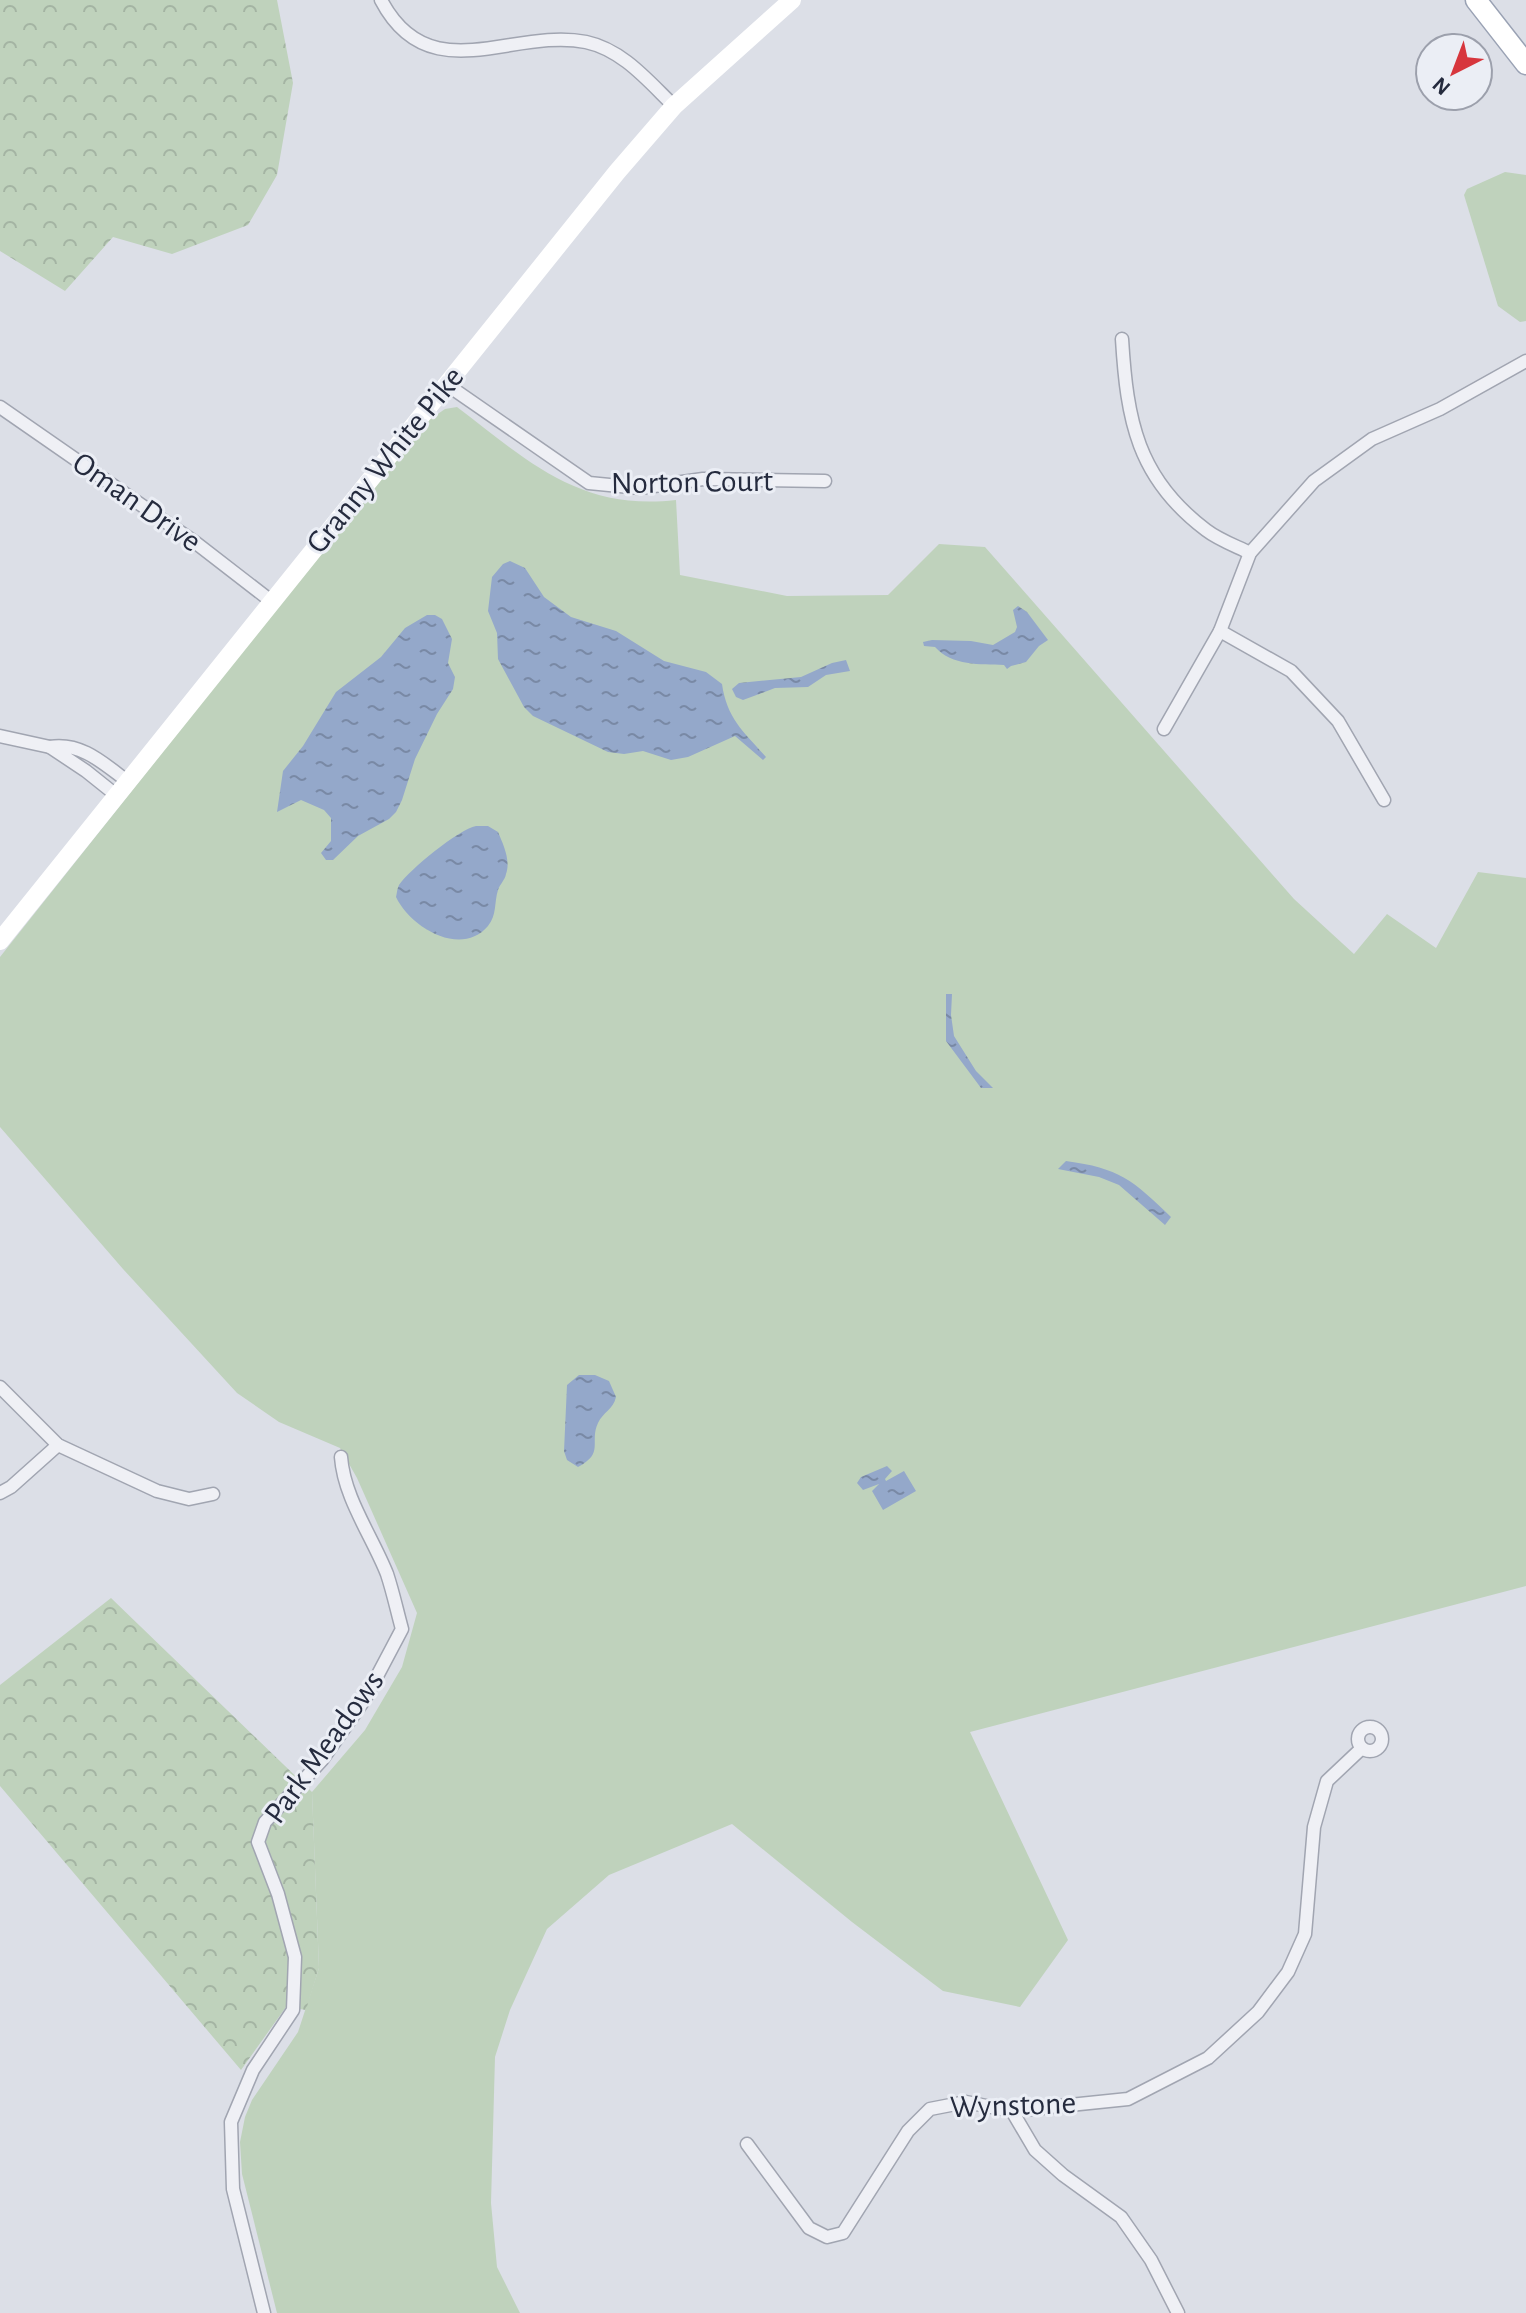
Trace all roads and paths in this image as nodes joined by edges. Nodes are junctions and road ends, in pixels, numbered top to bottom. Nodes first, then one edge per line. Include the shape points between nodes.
1 (381, 0) edge
2 (792, 0) edge
3 (1476, 0) edge
4 (1526, 64) edge
5 (674, 106) junction
6 (1122, 339) dead end
7 (1526, 361) edge
8 (446, 384) junction
9 (0, 407) edge
10 (825, 481) dead end
11 (1250, 553) junction
12 (271, 601) junction
13 (1220, 631) junction
14 (1164, 729) dead end
15 (0, 736) edge
16 (121, 788) junction
17 (1384, 800) dead end
18 (0, 941) edge
19 (0, 1387) edge
20 (58, 1445) junction
21 (341, 1457) dead end
22 (0, 1493) edge
23 (213, 1494) dead end
24 (1362, 1748) dead end
25 (1012, 2111) junction
26 (747, 2144) dead end
27 (264, 2313) edge
28 (1178, 2313) edge

1 - 5 street via 403,29 442,49 475,51 564,40 599,46 629,63
2 - 5 main road, Granny White Pike
3 - 4 main road
5 - 8 main road, Granny White Pike
6 - 11 street via 1136,441 1167,495 1208,531
7 - 11 street via 1372,439 1314,481
8 - 10 street, Norton Court via 589,483 640,488 703,479
8 - 12 main road, Granny White Pike
9 - 12 street, Oman Drive
11 - 13 street
12 - 16 main road, Granny White Pike
13 - 14 street
13 - 17 street via 1291,671 1338,721
15 - 16 street via 50,747
16 - 18 main road, Granny White Pike
19 - 20 street
20 - 22 street
20 - 23 street via 157,1491 189,1499
21 - 27 street, Park Meadows via 352,1497 388,1577 402,1629 365,1699 322,1760 265,1822 258,1842 295,1957 293,2010 253,2070 231,2122 233,2189
24 - 25 street, Wynstone via 1327,1781 1314,1827 1305,1934 1288,1972 1258,2012 1208,2058 1128,2099
25 - 26 street, Wynstone via 966,2102 930,2109 908,2131 843,2233 827,2237 809,2228
25 - 28 street via 1035,2150 1121,2217

